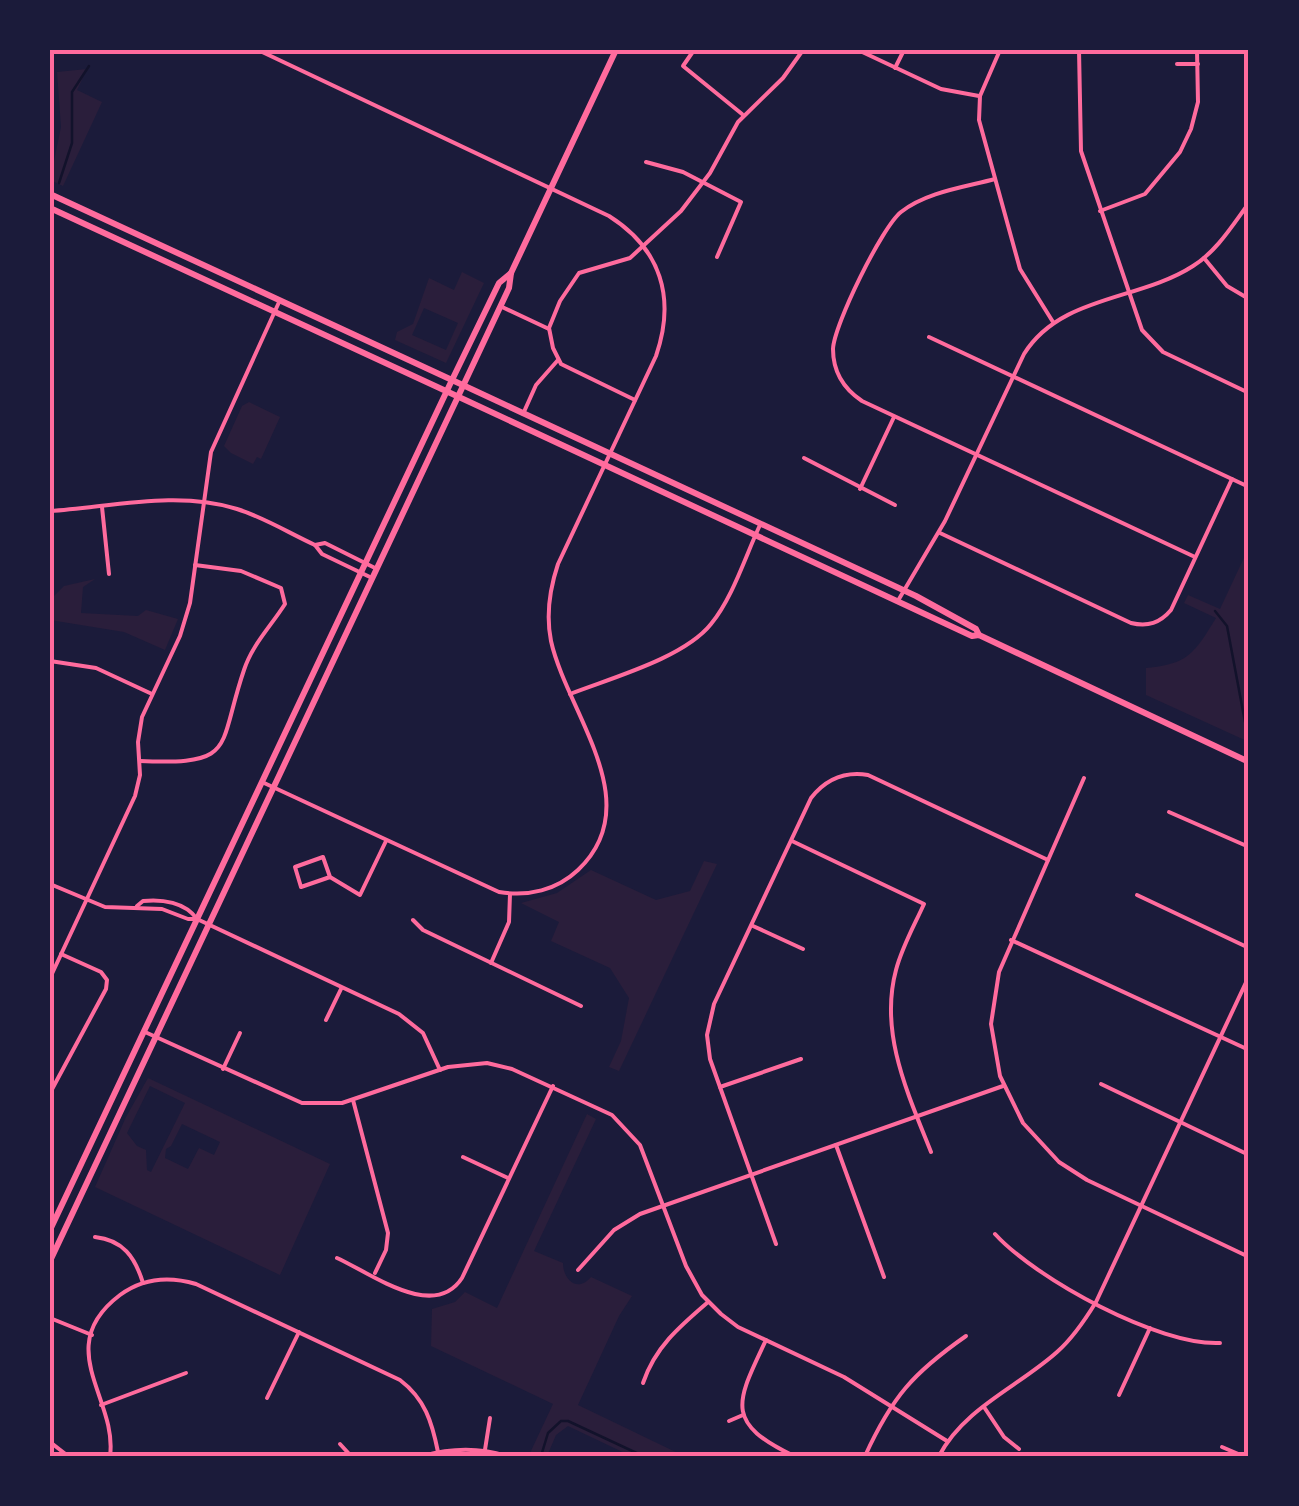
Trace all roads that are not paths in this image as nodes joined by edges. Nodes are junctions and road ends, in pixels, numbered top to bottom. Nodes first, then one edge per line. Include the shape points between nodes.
1 (258, 50) edge
2 (616, 50) edge
3 (694, 50) edge
4 (803, 50) edge
5 (858, 50) edge
6 (904, 50) edge
7 (1000, 50) edge
8 (1079, 50) edge
9 (1198, 50) edge
10 (1177, 64) dead end
11 (1198, 64) junction
12 (895, 68) junction
13 (50, 84) edge
14 (980, 96) junction
15 (50, 100) edge
16 (743, 115) junction
17 (50, 148) edge
18 (646, 162) dead end
19 (995, 179) junction
20 (703, 183) junction
21 (551, 188) junction
22 (50, 194) edge
23 (1249, 204) edge
24 (50, 208) edge
25 (1100, 212) junction
26 (646, 246) junction
27 (717, 257) dead end
28 (1204, 258) junction
29 (511, 273) junction
30 (1129, 292) junction
31 (1249, 299) edge
32 (280, 300) junction
33 (500, 306) junction
34 (276, 311) junction
35 (1053, 322) junction
36 (549, 329) junction
37 (929, 337) dead end
38 (558, 360) junction
39 (1013, 376) junction
40 (452, 380) junction
41 (463, 386) junction
42 (446, 391) junction
43 (1249, 392) edge
44 (458, 396) junction
45 (635, 400) junction
46 (523, 414) junction
47 (894, 416) junction
48 (977, 453) junction
49 (609, 455) junction
50 (804, 458) dead end
51 (605, 464) junction
52 (1232, 479) junction
53 (1249, 487) edge
54 (860, 489) junction
55 (203, 502) junction
56 (894, 505) dead end
57 (102, 507) junction
58 (50, 512) edge
59 (760, 525) junction
60 (939, 532) junction
61 (756, 535) junction
62 (314, 545) junction
63 (1195, 557) junction
64 (365, 563) junction
65 (195, 565) junction
66 (376, 568) junction
67 (361, 572) junction
68 (109, 574) dead end
69 (372, 578) junction
70 (903, 591) junction
71 (898, 602) junction
72 (979, 634) junction
73 (50, 661) edge
74 (152, 694) junction
75 (570, 694) junction
76 (140, 760) junction
77 (1249, 762) edge
78 (836, 768) dead end
79 (838, 777) junction
80 (1084, 778) dead end
81 (262, 782) junction
82 (273, 788) junction
83 (1170, 812) dead end
84 (386, 840) junction
85 (792, 841) junction
86 (1249, 847) edge
87 (1048, 860) junction
88 (330, 877) junction
89 (50, 884) edge
90 (510, 894) junction
91 (1137, 896) dead end
92 (86, 900) junction
93 (198, 919) junction
94 (413, 920) dead end
95 (209, 924) junction
96 (752, 926) junction
97 (1011, 940) junction
98 (1249, 948) edge
99 (804, 949) dead end
100 (62, 954) junction
101 (490, 963) junction
102 (1249, 976) edge
103 (50, 978) edge
104 (342, 987) junction
105 (582, 1006) dead end
106 (326, 1020) dead end
107 (144, 1032) junction
108 (240, 1034) dead end
109 (156, 1037) junction
110 (1220, 1037) junction
111 (1249, 1050) edge
112 (800, 1059) dead end
113 (224, 1069) junction
114 (440, 1070) junction
115 (1101, 1084) dead end
116 (553, 1086) junction
117 (1003, 1086) junction
118 (720, 1087) junction
119 (50, 1093) edge
120 (353, 1100) junction
121 (917, 1116) junction
122 (1180, 1122) junction
123 (836, 1145) junction
124 (931, 1152) dead end
125 (1249, 1154) edge
126 (463, 1157) dead end
127 (750, 1176) junction
128 (509, 1178) junction
129 (664, 1206) junction
130 (1141, 1206) junction
131 (50, 1230) edge
132 (995, 1234) dead end
133 (95, 1237) dead end
134 (776, 1244) dead end
135 (1249, 1257) edge
136 (337, 1258) dead end
137 (50, 1262) edge
138 (578, 1270) dead end
139 (374, 1275) junction
140 (884, 1277) dead end
141 (142, 1283) junction
142 (708, 1302) junction
143 (1096, 1302) junction
144 (50, 1318) edge
145 (1150, 1328) junction
146 (299, 1332) junction
147 (92, 1334) junction
148 (966, 1336) dead end
149 (766, 1340) junction
150 (1220, 1343) dead end
151 (186, 1373) dead end
152 (643, 1383) dead end
153 (1119, 1395) dead end
154 (268, 1398) dead end
155 (101, 1405) junction
156 (892, 1406) junction
157 (983, 1406) junction
158 (744, 1416) junction
159 (490, 1418) dead end
160 (728, 1422) dead end
161 (947, 1441) junction
162 (50, 1442) edge
163 (340, 1444) dead end
164 (1222, 1446) dead end
165 (1019, 1449) dead end
166 (438, 1452) junction
167 (484, 1453) edge
168 (68, 1456) edge
169 (110, 1456) edge
170 (201, 1456) edge
171 (216, 1456) edge
172 (351, 1456) edge
173 (423, 1456) edge
174 (506, 1456) edge
175 (794, 1456) edge
176 (864, 1456) edge
177 (939, 1456) edge
178 (1242, 1456) edge

1 - 21 street
2 - 21 main road
3 - 16 street via 684,66
4 - 16 street
5 - 12 street
6 - 12 street
7 - 14 street
8 - 25 street via 1081,151
9 - 11 street
10 - 11 street
11 - 25 street via 1195,115 1180,152 1145,194
12 - 14 street via 941,89
13 - 15 street
14 - 19 street via 979,120
15 - 17 street
16 - 20 street
18 - 20 street
19 - 35 street via 1020,269
19 - 47 street via 924,199 895,217 838,327 833,353 840,380 862,401
20 - 26 street
20 - 27 street via 740,202
21 - 26 street via 609,216
21 - 29 main road
22 - 32 main road
23 - 28 street
24 - 34 main road
25 - 30 street
26 - 36 street via 630,258 580,273
26 - 45 street via 659,275 664,318 656,356
28 - 30 street
28 - 31 street via 1227,286
29 - 33 main road
29 - 40 main road via 499,283
30 - 35 street
30 - 43 street via 1142,330 1157,348
32 - 34 street
32 - 40 main road
33 - 36 street
33 - 41 main road
34 - 42 main road
34 - 55 street via 211,452
35 - 39 street via 1030,343
36 - 38 street
37 - 39 street
38 - 45 street
38 - 46 street via 536,384
39 - 48 street
39 - 52 street
40 - 41 main road
40 - 42 main road
41 - 44 main road
41 - 46 main road
42 - 44 main road
42 - 64 main road
44 - 51 main road
44 - 66 main road
45 - 49 street
46 - 49 main road
47 - 48 street
47 - 54 street
48 - 60 street
48 - 63 street
49 - 51 street
49 - 59 main road
50 - 54 street
51 - 61 main road
51 - 75 street via 551,590 551,641
52 - 53 street
52 - 63 street
54 - 56 street
55 - 57 street
55 - 62 street via 239,509
55 - 65 street
57 - 58 street
57 - 68 street
59 - 61 street
59 - 70 main road
60 - 63 street via 1131,623 1156,623 1171,610
60 - 70 street
61 - 71 main road
61 - 75 street via 718,613 697,638
62 - 64 street via 324,543
62 - 67 street
64 - 66 street
64 - 67 main road
65 - 74 street via 180,636
65 - 76 street via 258,576 281,588 285,604 244,668 218,748 192,762
66 - 69 main road
67 - 69 street
67 - 81 main road
69 - 82 main road
70 - 71 street
70 - 72 main road
71 - 72 main road
72 - 77 main road
73 - 74 street via 83,664
74 - 76 street via 139,729
75 - 90 street via 606,783 605,824 592,853 569,878 544,890
76 - 92 street via 136,796
78 - 79 street
79 - 85 street via 811,798
79 - 87 street via 875,778
80 - 87 street
81 - 82 street
81 - 93 main road
82 - 84 street
82 - 95 main road
83 - 86 street
84 - 88 street via 360,895
84 - 90 street
85 - 96 street
85 - 121 street via 924,904 896,970 891,1010 894,1051
87 - 97 street
88 - 88 street via 323,857 296,867 301,886
89 - 92 street
90 - 101 street via 509,922
91 - 98 street
92 - 93 street via 105,907 163,901
92 - 100 street
93 - 95 street
93 - 107 main road
94 - 101 street
95 - 104 street
95 - 109 main road
96 - 99 street
96 - 118 street via 708,1026
97 - 110 street
97 - 117 street via 991,1024
100 - 103 street
100 - 119 street via 107,980
101 - 105 street
102 - 110 street
104 - 106 street
104 - 114 street via 416,1025
107 - 109 street
107 - 131 main road
108 - 113 street
109 - 113 street
109 - 137 main road
110 - 111 street
110 - 122 street
112 - 118 street
113 - 120 street via 302,1103
114 - 116 street via 486,1063
114 - 120 street
115 - 122 street
116 - 128 street
116 - 129 street via 612,1115 633,1134
117 - 121 street
117 - 130 street via 1023,1123 1059,1162
118 - 127 street
120 - 139 street via 388,1232
121 - 123 street
121 - 124 street
122 - 125 street
122 - 130 street
123 - 127 street
123 - 140 street
126 - 128 street
127 - 129 street
127 - 134 street
128 - 139 street via 452,1291 424,1298
129 - 138 street via 614,1230
129 - 142 street
130 - 135 street
130 - 143 street
132 - 143 street via 1046,1277
133 - 141 street via 126,1249
136 - 139 street
141 - 146 street via 196,1284
141 - 147 street via 108,1307
142 - 149 street
142 - 152 street via 666,1340
143 - 145 street
143 - 157 street via 1060,1350
144 - 147 street
145 - 150 street via 1186,1341
145 - 153 street
146 - 154 street
146 - 166 street via 408,1386 428,1414
147 - 155 street via 89,1368
148 - 156 street via 918,1371
149 - 156 street
149 - 158 street via 745,1385
151 - 155 street
155 - 169 street
156 - 161 street
156 - 176 street
157 - 161 street
157 - 165 street
158 - 160 street
158 - 175 street via 758,1437
159 - 167 street
161 - 177 street
162 - 168 street
163 - 172 street
164 - 178 street
166 - 167 street
166 - 173 street
167 - 174 street
170 - 171 street

